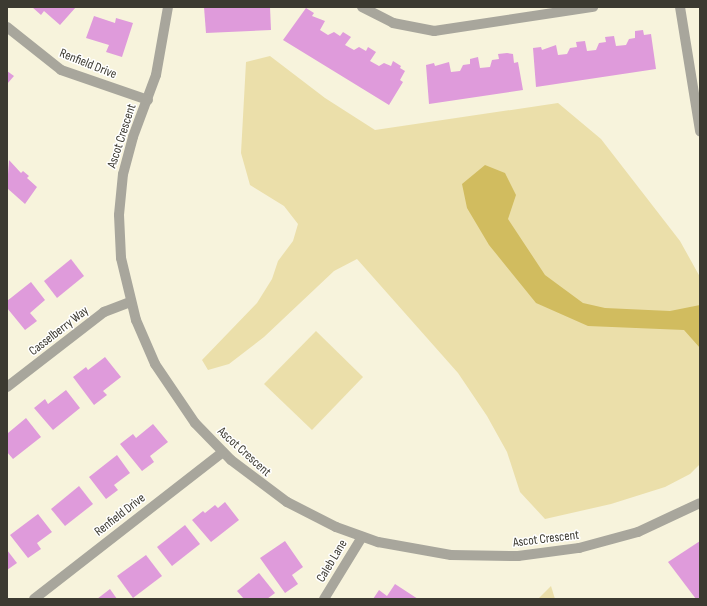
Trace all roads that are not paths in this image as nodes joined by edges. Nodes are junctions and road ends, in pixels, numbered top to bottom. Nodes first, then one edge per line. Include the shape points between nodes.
1 (168, 7) edge
2 (362, 7) edge
3 (593, 7) edge
4 (680, 7) edge
5 (552, 10) edge
6 (7, 26) edge
7 (148, 100) junction
8 (700, 131) edge
9 (130, 302) junction
10 (7, 387) edge
11 (223, 452) junction
12 (700, 503) edge
13 (362, 537) junction
14 (34, 599) edge
15 (324, 599) edge

1 - 7 street, Ascot Crescent via 161,55
2 - 5 street via 393,23 427,31 455,29
3 - 5 street
4 - 8 street
6 - 7 street, Renfield Drive via 61,70
7 - 9 street, Ascot Crescent via 127,156 120,194 120,250
9 - 10 street, Casselberry Way via 104,312
9 - 11 street, Ascot Crescent via 144,341 167,385 195,423
11 - 13 street, Ascot Crescent via 250,476 287,502
11 - 14 street, Renfield Drive
12 - 13 street, Ascot Crescent via 658,524 621,537 579,548 526,556 488,557 428,552
13 - 15 street, Caleb Lane

